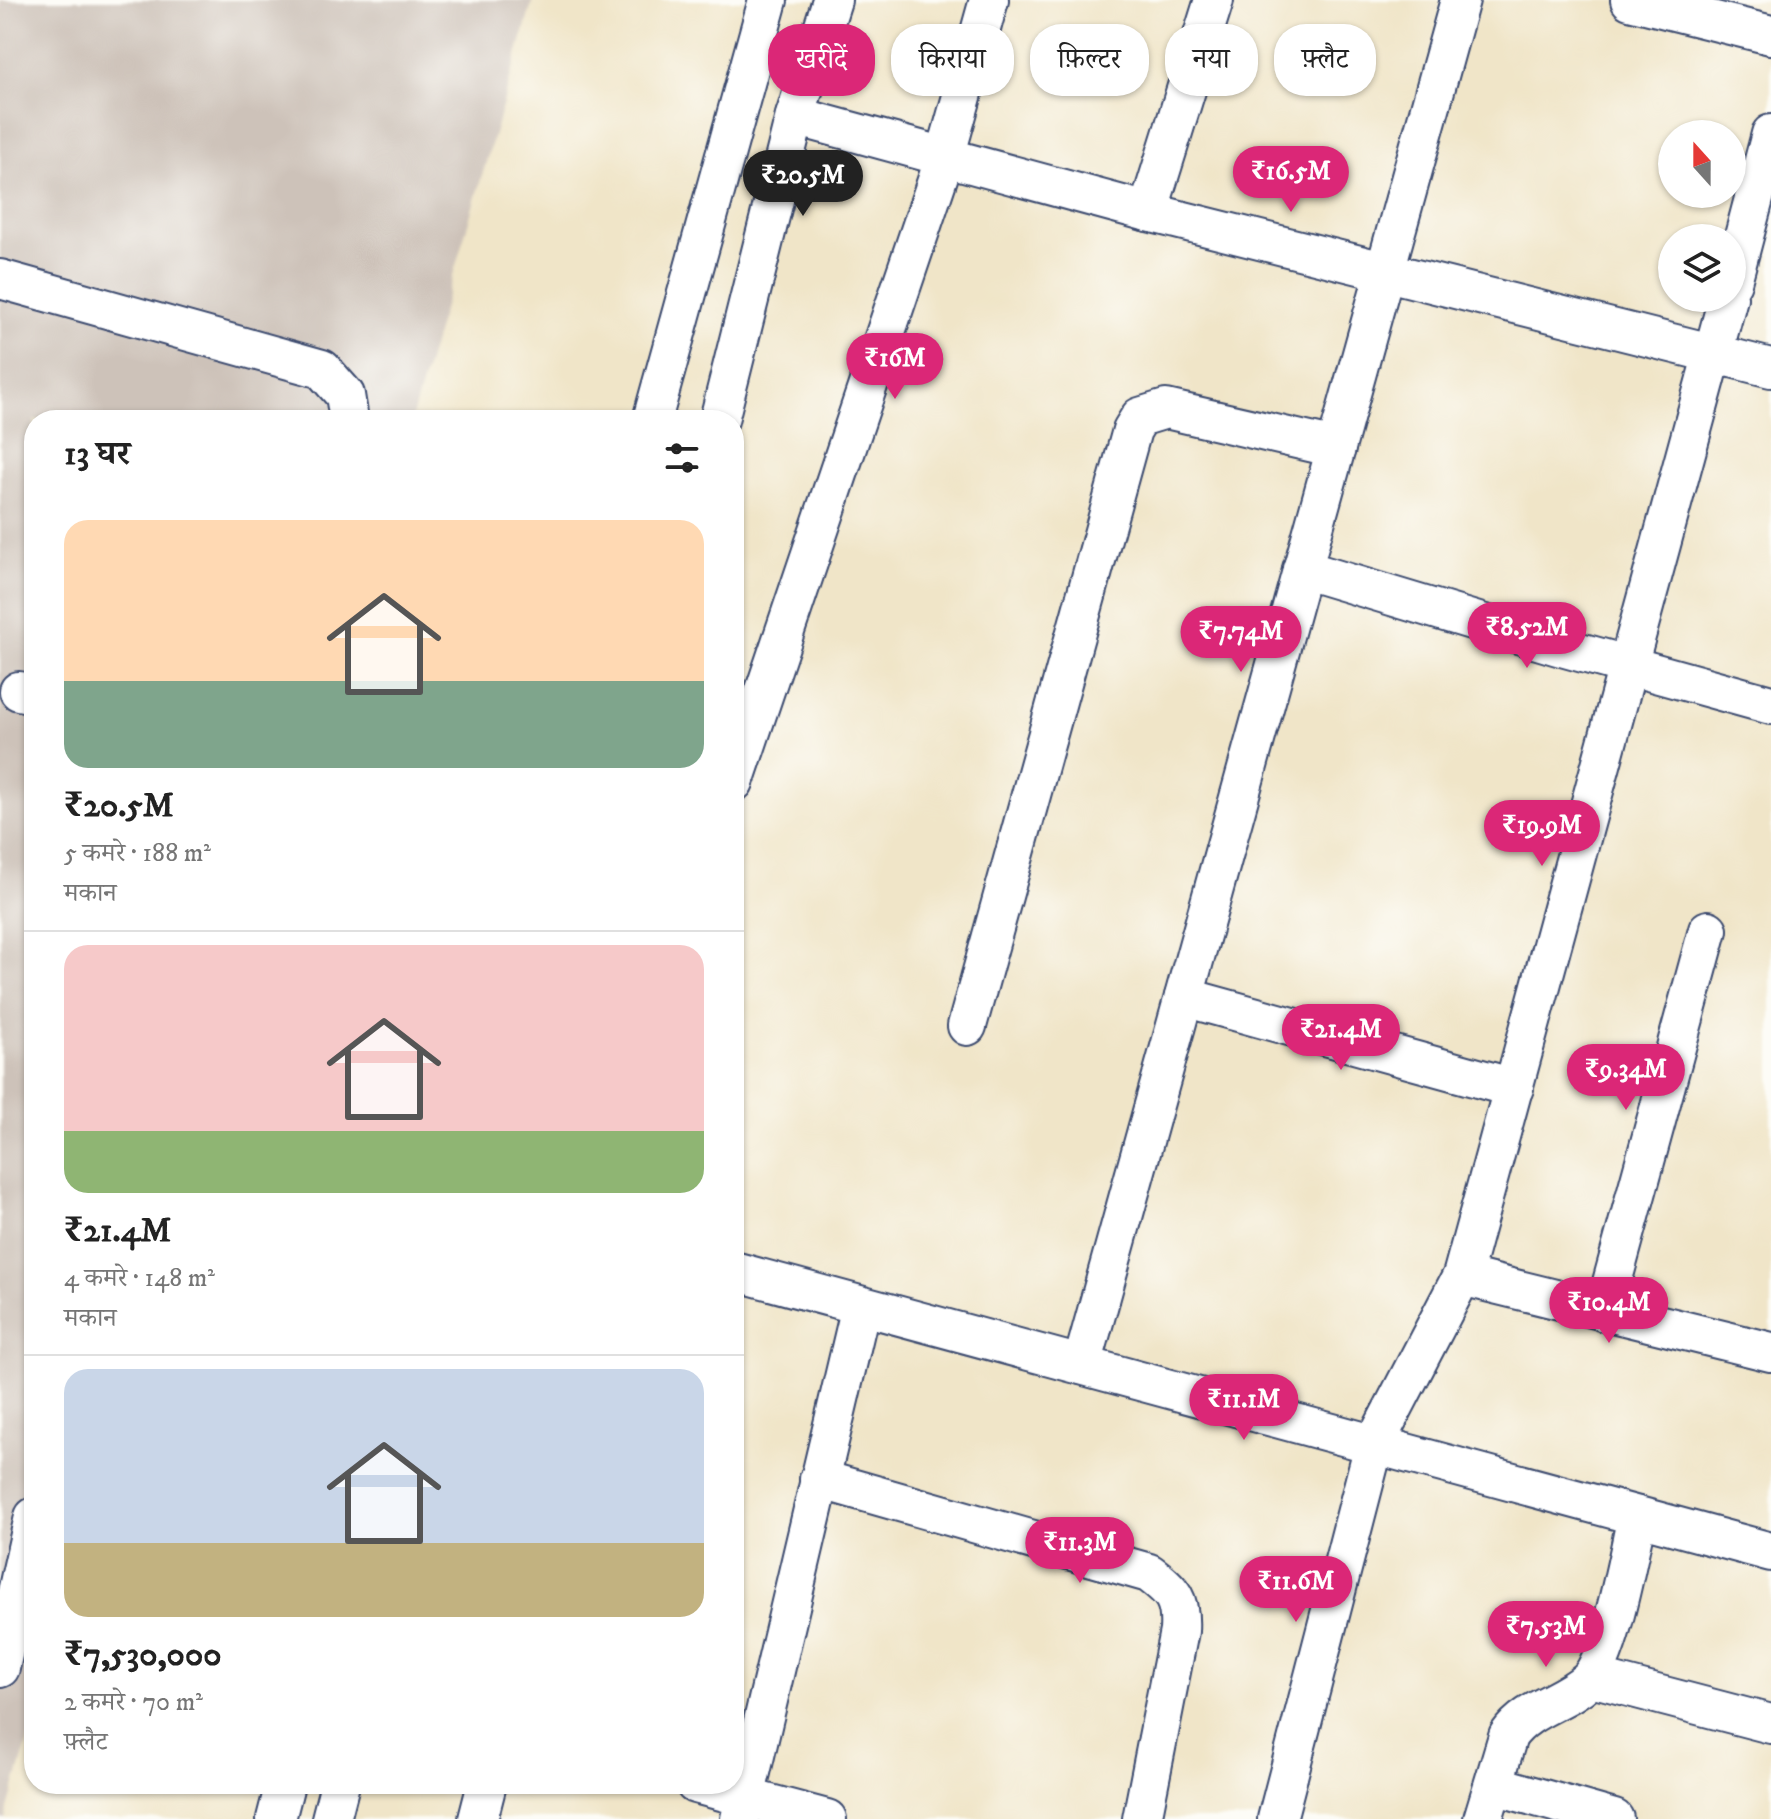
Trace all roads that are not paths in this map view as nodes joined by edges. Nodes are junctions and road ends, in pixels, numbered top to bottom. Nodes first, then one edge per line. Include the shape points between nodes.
1 (768, 0) edge
2 (832, 0) edge
3 (989, 0) edge
4 (1214, 0) edge
5 (1460, 0) edge
6 (1630, 0) edge
7 (1771, 35) edge
8 (795, 116) junction
9 (1771, 134) edge
10 (945, 157) junction
11 (1148, 212) junction
12 (1746, 229) edge
13 (1385, 269) junction
14 (0, 279) edge
15 (1724, 312) edge
16 (1714, 351) junction
17 (1771, 368) edge
18 (347, 410) edge
19 (655, 410) edge
20 (722, 410) edge
21 (1336, 448) junction
22 (1302, 569) junction
23 (1629, 666) junction
24 (1771, 705) edge
25 (744, 752) edge
26 (1708, 930) dead end
27 (1184, 997) junction
28 (967, 1026) dead end
29 (1514, 1088) junction
30 (744, 1274) edge
31 (1462, 1276) junction
32 (861, 1306) junction
33 (1604, 1312) junction
34 (1771, 1352) edge
35 (1082, 1365) junction
36 (1374, 1445) junction
37 (819, 1479) junction
38 (1637, 1516) junction
39 (1771, 1552) edge
40 (24, 1561) edge
41 (0, 1668) edge
42 (1591, 1677) junction
43 (1771, 1724) edge
44 (282, 1794) edge
45 (337, 1794) edge
46 (484, 1794) edge
47 (715, 1794) edge
48 (1489, 1802) edge
49 (742, 1808) edge
50 (276, 1819) edge
51 (331, 1819) edge
52 (478, 1819) edge
53 (827, 1819) edge
54 (1142, 1819) edge
55 (1277, 1819) edge
56 (1614, 1819) edge

1 - 19 street
2 - 8 street
3 - 10 street
4 - 11 street
5 - 13 street
6 - 7 street
8 - 10 street
8 - 20 street
9 - 12 street
10 - 11 street
10 - 25 street
11 - 13 street
13 - 16 street
13 - 21 street
14 - 18 street via 322,369 345,395
15 - 16 street
16 - 17 street
16 - 23 street
21 - 22 street
21 - 28 street via 1166,409 1140,417 1132,430
22 - 23 street
22 - 27 street
23 - 24 street
23 - 29 street
26 - 33 street
27 - 29 street
27 - 35 street
29 - 31 street
30 - 32 street
31 - 33 street
31 - 36 street
32 - 35 street
32 - 37 street
33 - 34 street
35 - 36 street
36 - 38 street
36 - 55 street
37 - 49 street
37 - 54 street via 1149,1573 1172,1590 1179,1631
38 - 39 street
38 - 42 street via 1600,1665
40 - 41 street
42 - 43 street
42 - 48 street via 1515,1725
44 - 50 street
45 - 51 street
46 - 52 street
47 - 49 street
48 - 56 street
49 - 53 street

